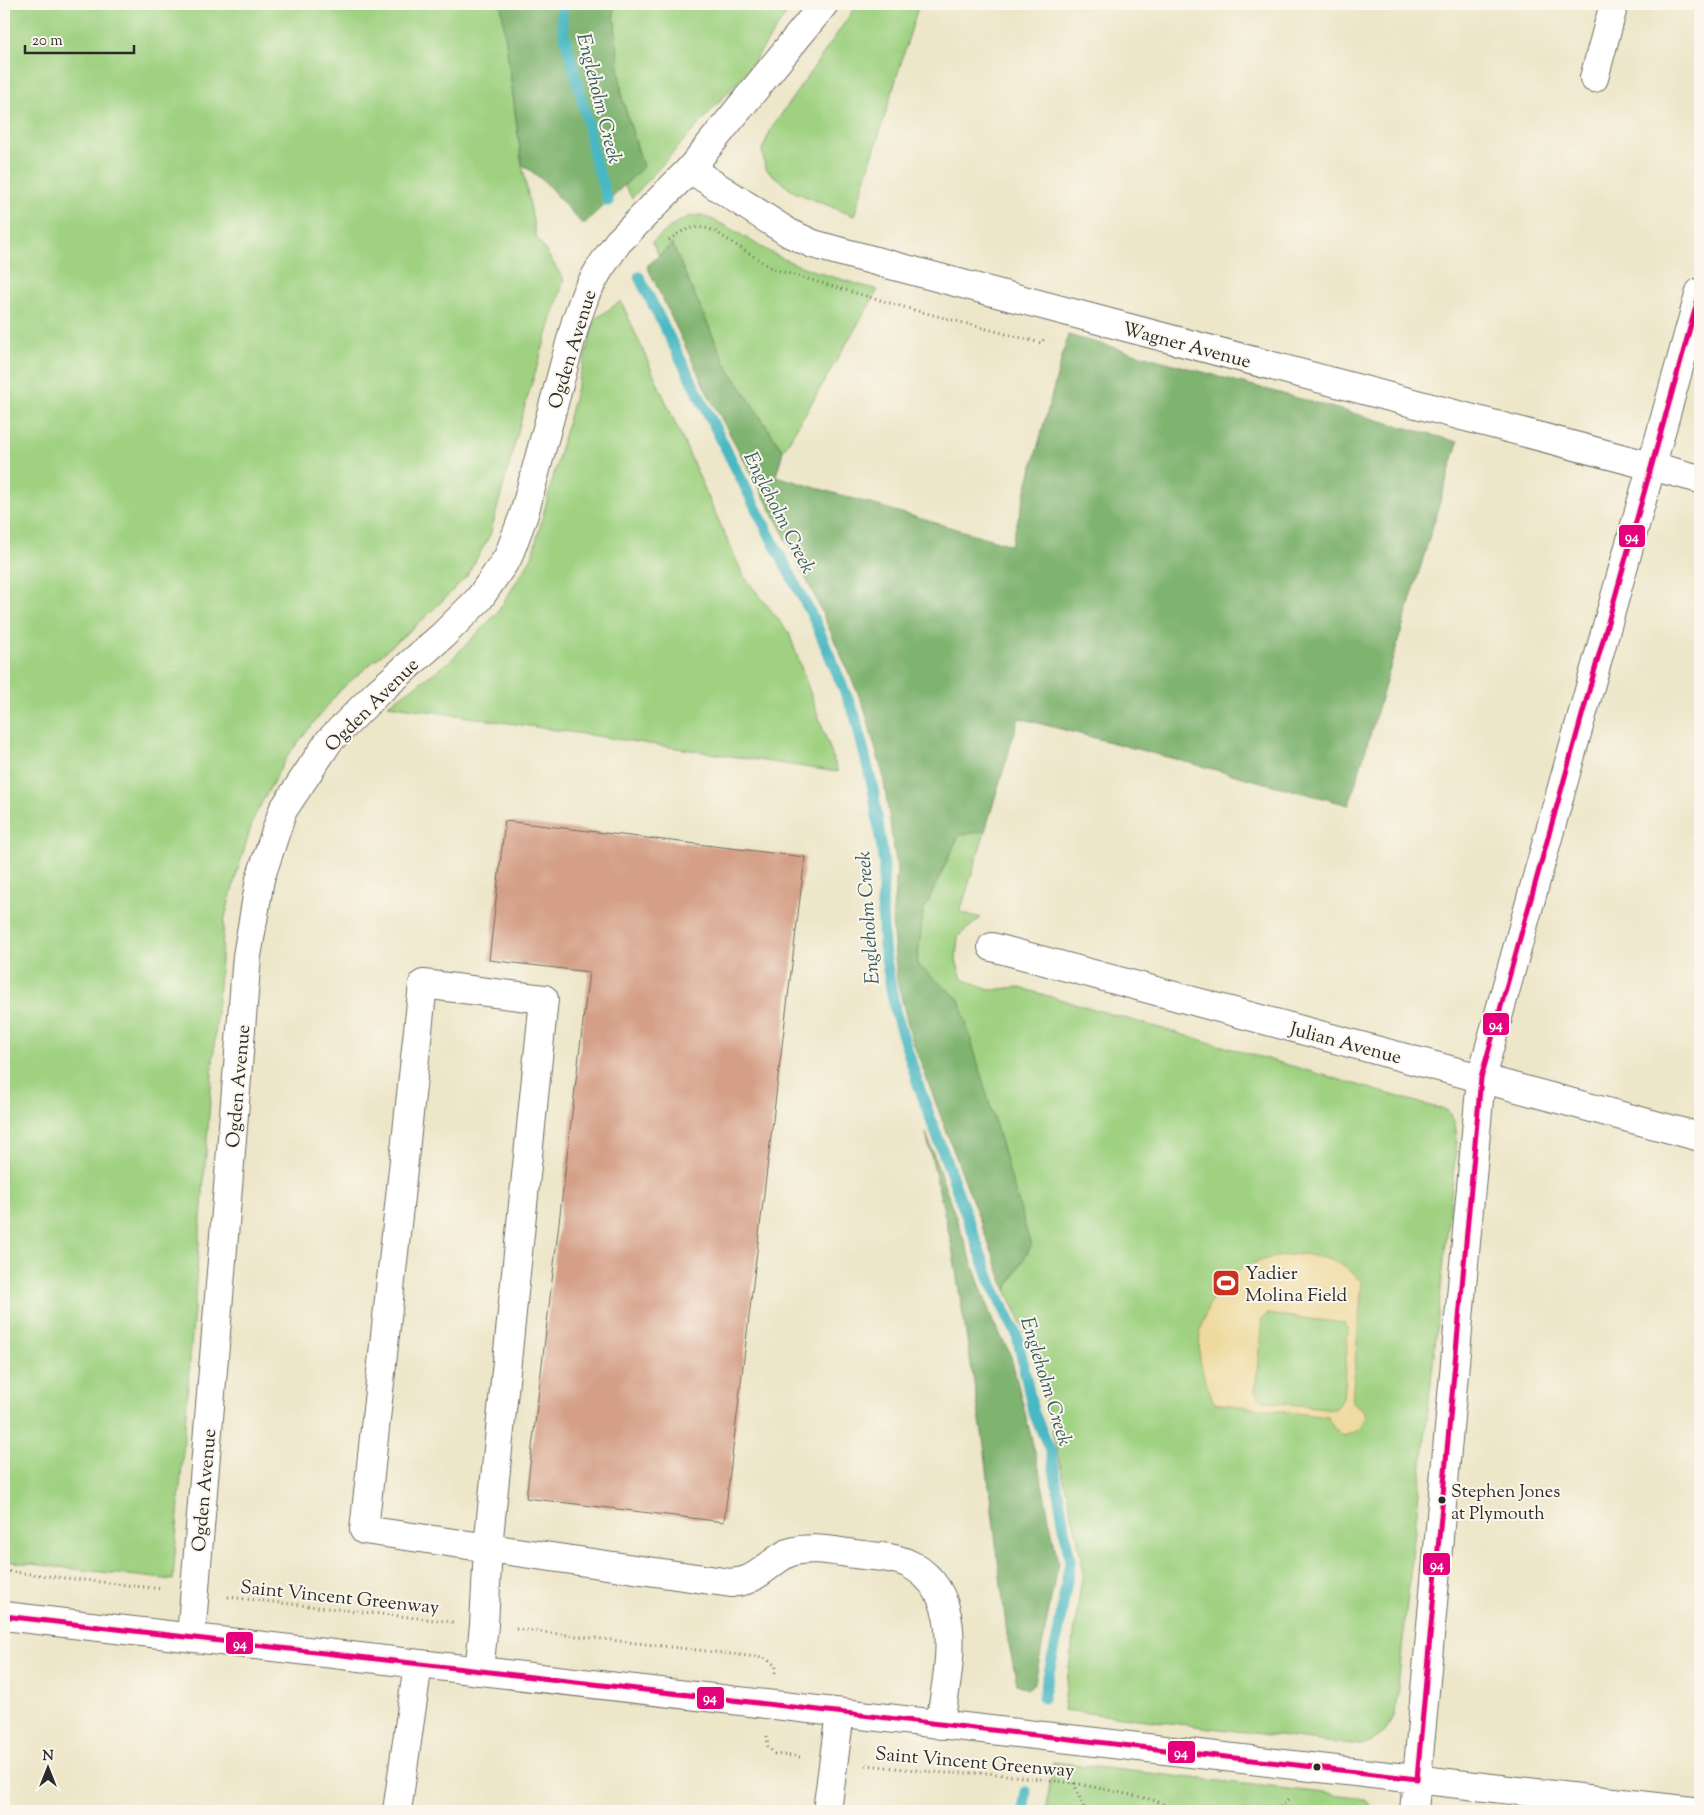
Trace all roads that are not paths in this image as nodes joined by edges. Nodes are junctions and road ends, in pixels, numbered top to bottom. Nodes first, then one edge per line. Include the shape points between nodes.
1 (824, 4) edge
2 (1614, 4) edge
3 (1594, 78) dead end
4 (690, 169) junction
5 (1700, 292) edge
6 (1651, 466) junction
7 (1700, 479) edge
8 (992, 947) dead end
9 (1481, 1078) junction
10 (1700, 1137) edge
11 (488, 1547) junction
12 (4, 1616) edge
13 (191, 1638) junction
14 (418, 1664) junction
15 (479, 1671) junction
16 (840, 1713) junction
17 (940, 1725) junction
18 (1417, 1779) junction
19 (396, 1811) edge
20 (827, 1811) edge
21 (1414, 1811) edge
22 (1692, 1811) edge

1 - 4 street, Ogden Avenue
2 - 3 street
4 - 6 street, Wagner Avenue via 790,233 814,244
4 - 13 street, Ogden Avenue via 618,242 586,293 524,514 508,557 479,599 329,741 283,810 260,879 247,956
5 - 6 street
6 - 7 street, Wagner Avenue
6 - 9 street
8 - 9 street, Julian Avenue
9 - 10 street, Julian Avenue
9 - 18 street
11 - 11 street via 544,999 422,984 364,1530
11 - 15 street
11 - 17 street via 731,1583 748,1580 791,1552 808,1550 889,1558 910,1564 928,1577 940,1594 947,1614 950,1632 948,1667
12 - 13 street
13 - 14 street
14 - 15 street
14 - 19 street
15 - 16 street
16 - 17 street
16 - 20 street
17 - 18 street
18 - 21 street
18 - 22 street

